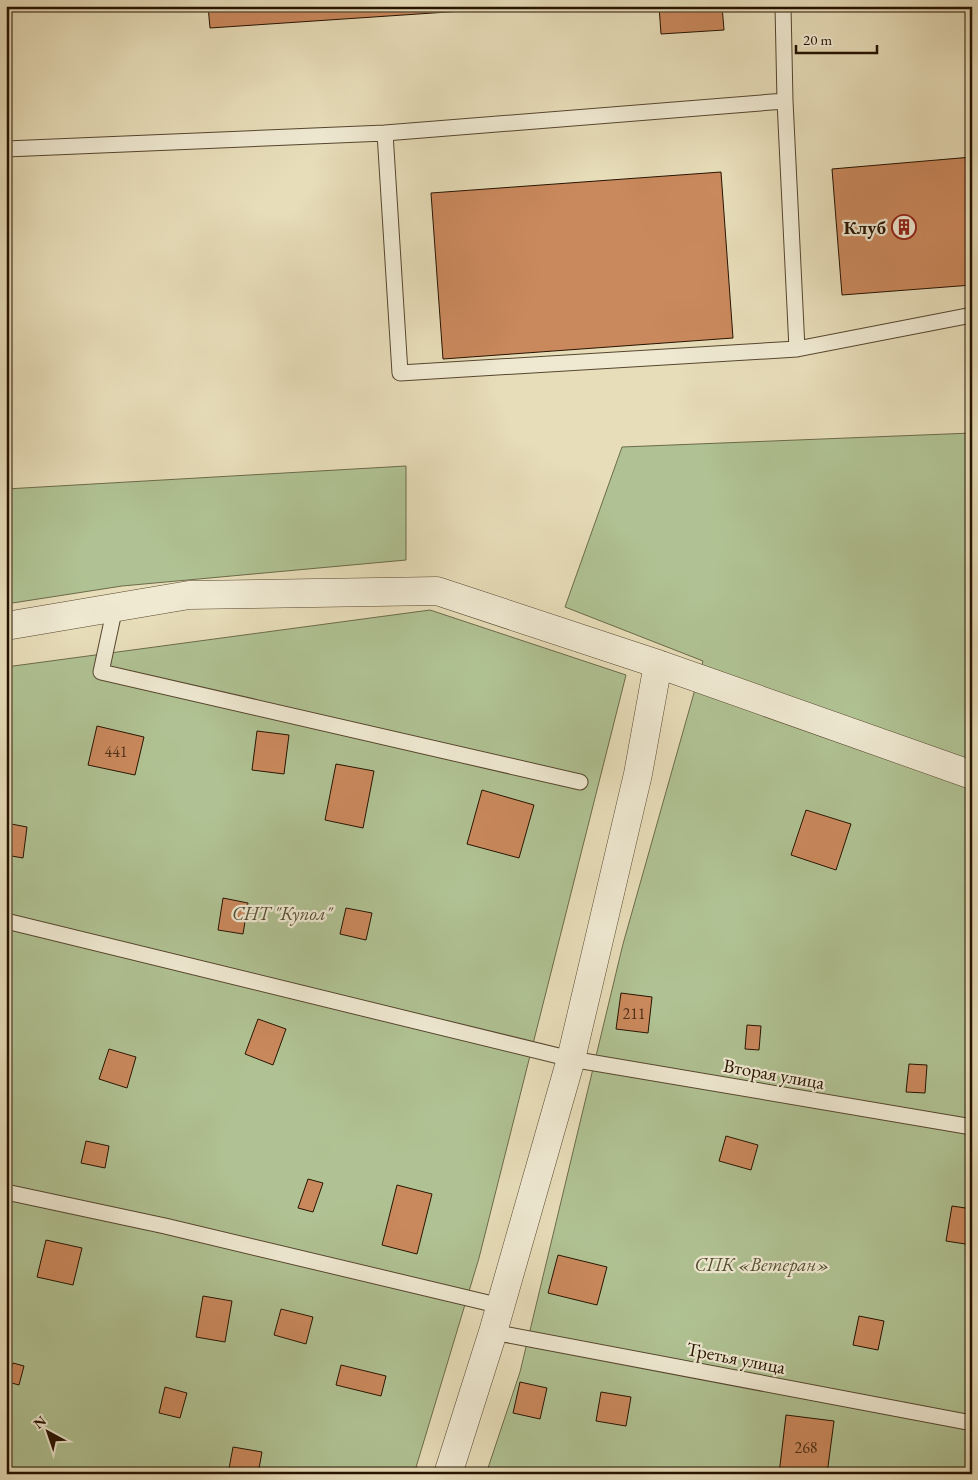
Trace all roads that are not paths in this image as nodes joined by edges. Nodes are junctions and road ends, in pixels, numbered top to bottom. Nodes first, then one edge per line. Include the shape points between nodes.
1 (783, 6) edge
2 (785, 101) junction
3 (385, 133) junction
4 (6, 149) edge
5 (972, 315) edge
6 (797, 349) junction
7 (115, 607) junction
8 (6, 626) edge
9 (658, 664) junction
10 (972, 775) edge
11 (580, 782) dead end
12 (6, 921) edge
13 (570, 1059) junction
14 (972, 1127) edge
15 (6, 1192) edge
16 (501, 1306) junction
17 (493, 1332) junction
18 (972, 1423) edge
19 (448, 1474) edge

1 - 2 lane
2 - 3 lane
2 - 6 lane
3 - 4 lane
3 - 6 lane via 400,373
5 - 6 lane
7 - 8 street
7 - 9 street via 189,595 437,591
7 - 11 lane via 100,672
9 - 10 street
9 - 13 street via 638,774
12 - 13 lane, Вторая улица
13 - 14 lane, Вторая улица
13 - 16 street
15 - 16 lane via 165,1226
16 - 17 street
17 - 18 lane, Третья улица
17 - 19 street

